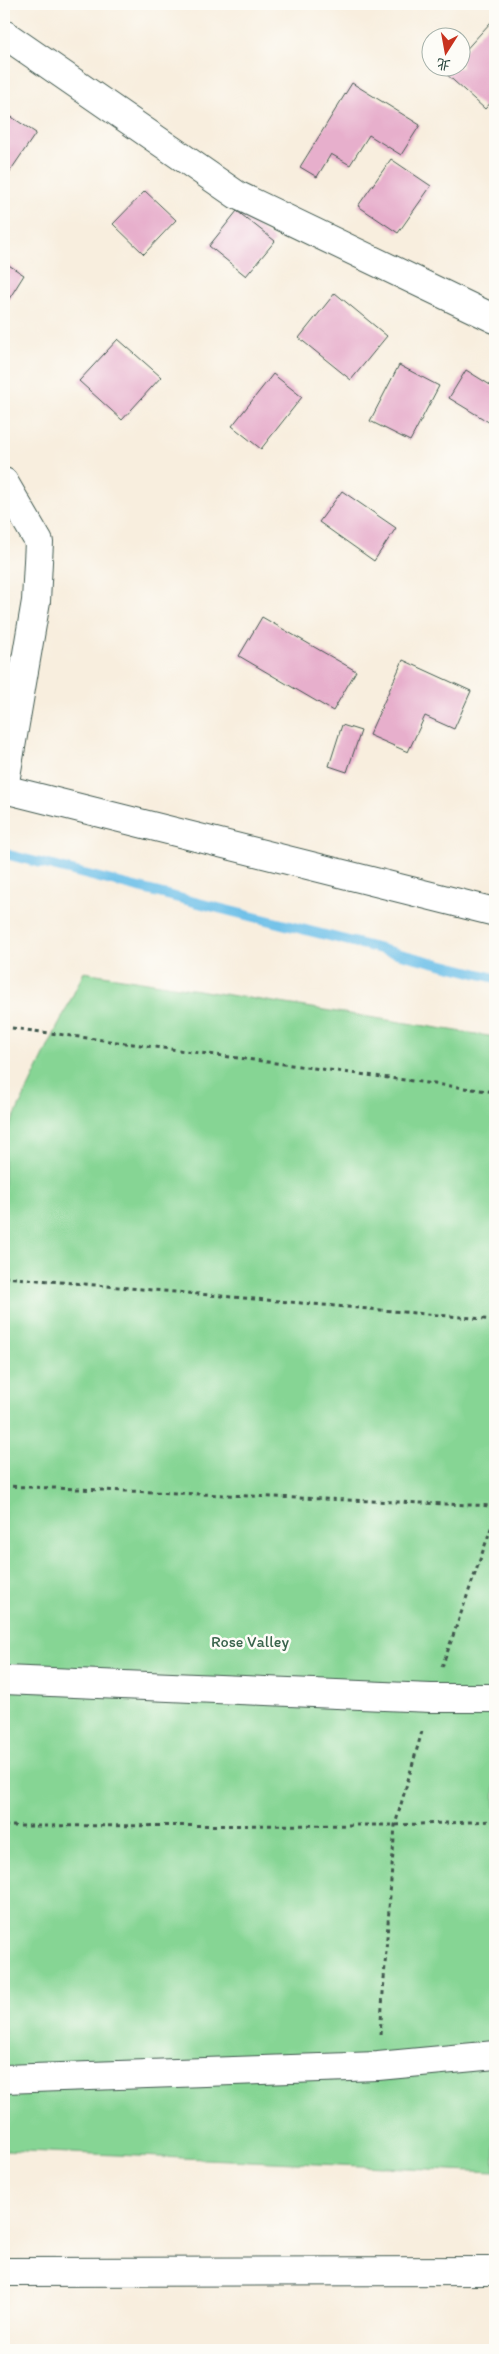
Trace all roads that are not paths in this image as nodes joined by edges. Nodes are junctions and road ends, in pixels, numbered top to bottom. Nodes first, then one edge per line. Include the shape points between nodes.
1 (4, 34) edge
2 (495, 320) edge
3 (4, 482) edge
4 (4, 788) edge
5 (495, 912) edge
6 (4, 1680) edge
7 (495, 1698) edge
8 (495, 2055) edge
9 (4, 2079) edge
10 (495, 2271) edge
11 (4, 2272) edge

1 - 2 street via 237,195
3 - 4 street via 39,542 36,601
4 - 5 street
6 - 7 street
8 - 9 street via 378,2066
10 - 11 street

